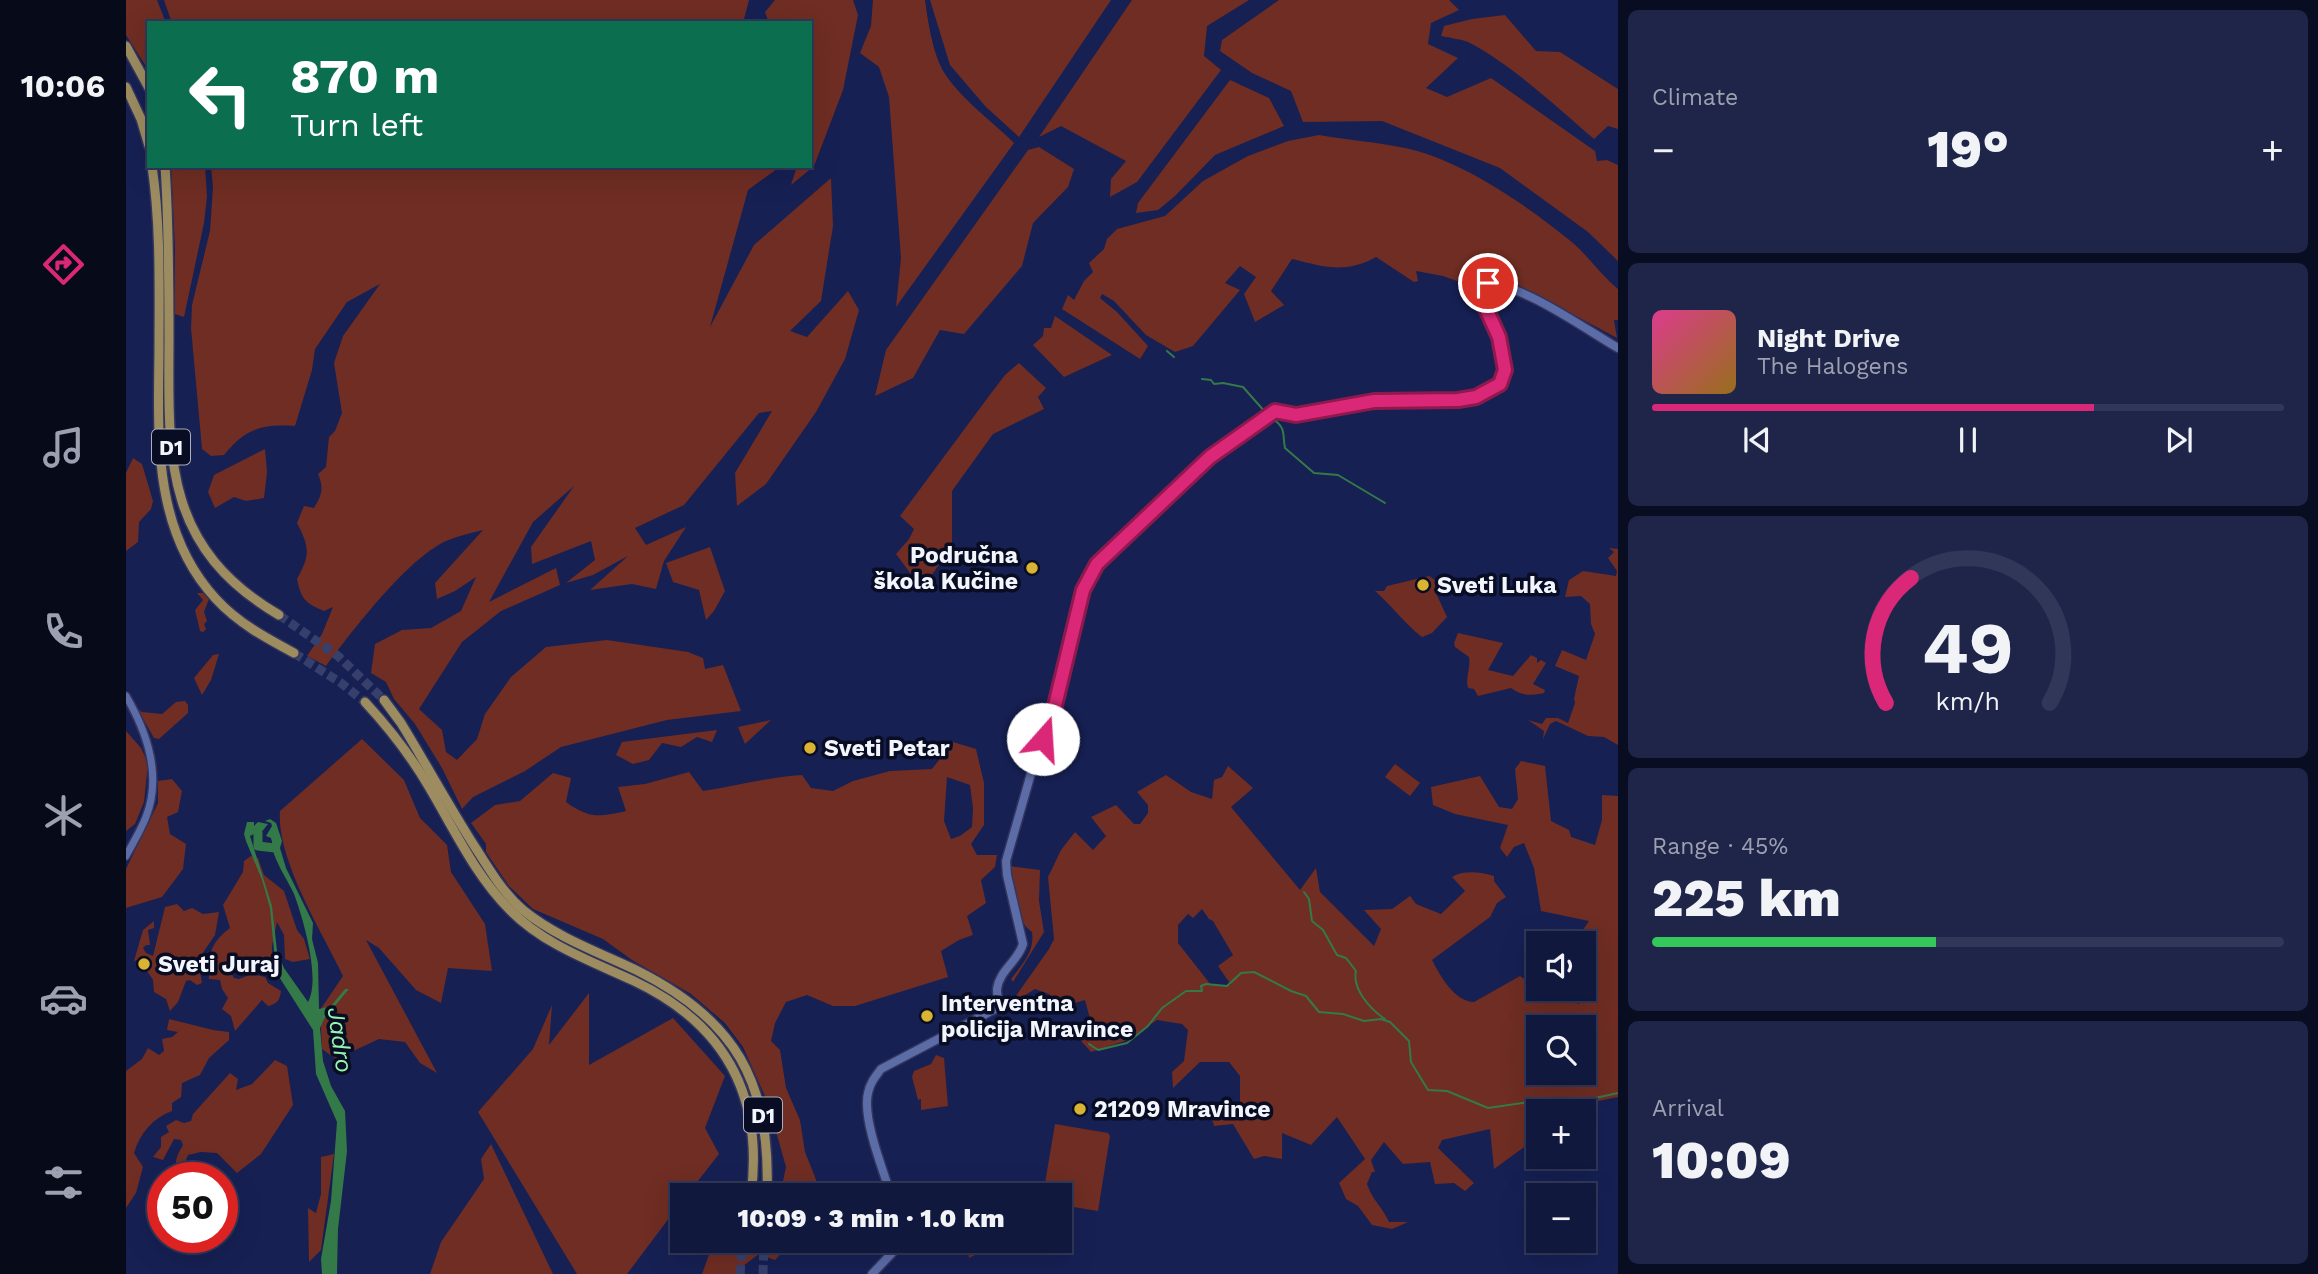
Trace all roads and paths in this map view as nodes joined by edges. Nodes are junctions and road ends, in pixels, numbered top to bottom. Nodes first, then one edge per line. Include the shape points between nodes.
1 (126, 46) edge
2 (147, 84) edge
3 (126, 87) edge
4 (147, 139) edge
5 (152, 168) edge
6 (165, 168) edge
7 (1618, 348) edge
8 (279, 615) tunnel mouth
9 (295, 653) tunnel mouth
10 (126, 696) edge
11 (384, 700) tunnel mouth
12 (365, 702) tunnel mouth
13 (458, 829) junction
14 (126, 856) edge
15 (659, 988) junction
16 (752, 1183) edge
17 (767, 1183) edge
18 (887, 1183) edge
19 (892, 1253) edge
20 (872, 1274) edge

1 - 2 highway
3 - 4 highway
5 - 9 highway, D1 via 164,497 179,544 200,580 230,613
6 - 8 highway, D1 via 169,415 178,494 213,563
7 - 18 main road via 1532,298 1483,283 1479,297 1497,328 1505,363 1503,381 1494,388 1458,400 1374,401 1296,415 1275,411 1210,457 1097,564 1083,590 1051,722 1036,757 1006,867 1023,938 1020,952 1000,979 999,1007 881,1069 873,1079 867,1114
10 - 14 street via 150,752 153,795
11 - 13 highway, D1
12 - 13 highway, D1
13 - 15 highway, D1 via 534,924
15 - 16 highway, D1 via 707,1032 732,1066 753,1131
15 - 17 highway, D1 via 705,1014 744,1063 763,1115
19 - 20 main road

